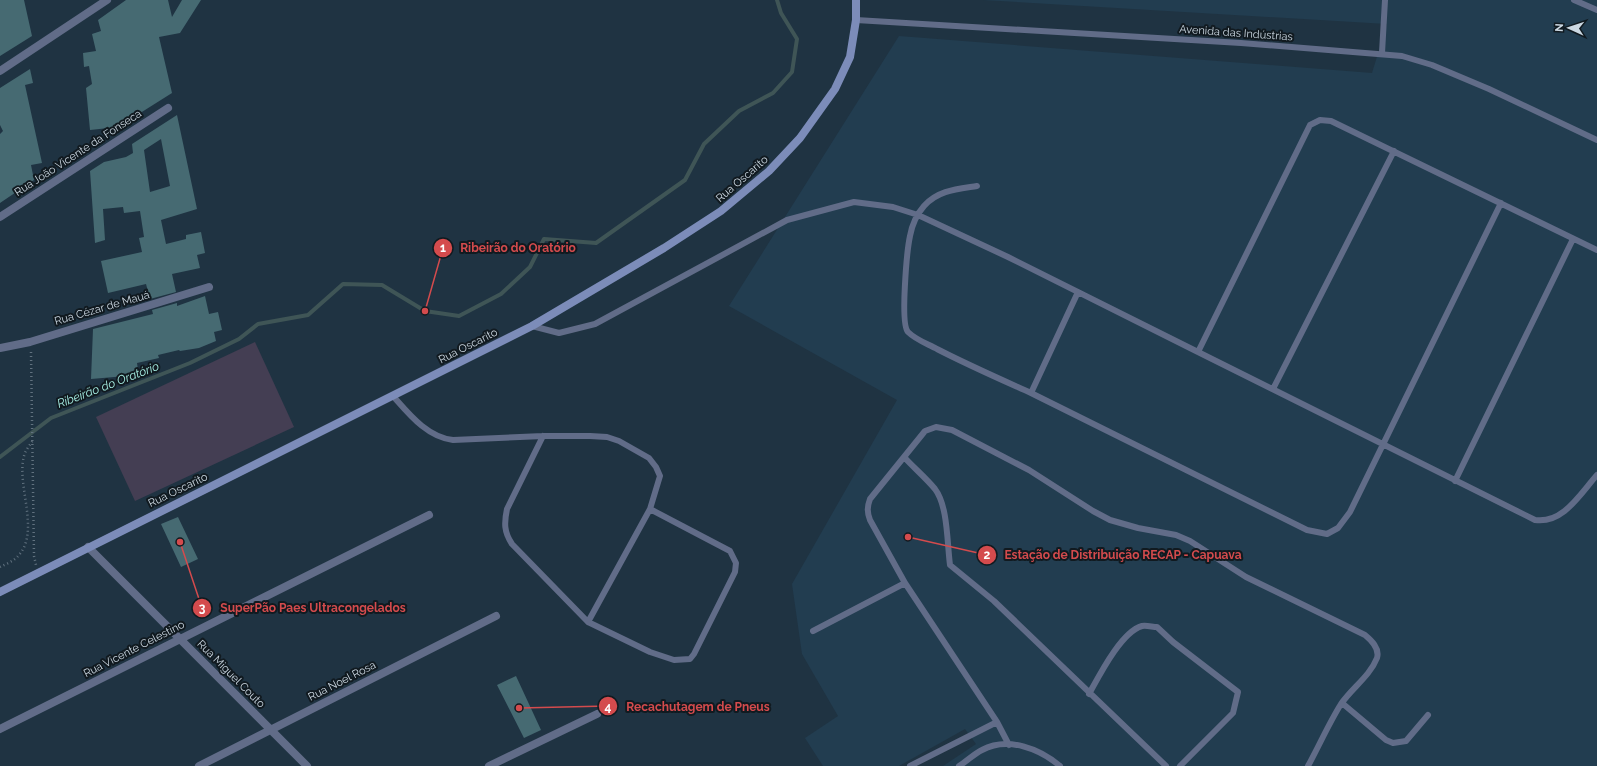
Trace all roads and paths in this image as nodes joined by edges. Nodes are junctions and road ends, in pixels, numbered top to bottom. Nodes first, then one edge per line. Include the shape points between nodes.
1 (107, 0) edge
2 (856, 0) edge
3 (1385, 0) edge
4 (1574, 0) edge
5 (1597, 10) edge
6 (856, 20) junction
7 (1382, 53) junction
8 (0, 71) edge
9 (168, 108) dead end
10 (1597, 140) edge
11 (1394, 151) junction
12 (977, 186) dead end
13 (1501, 203) junction
14 (918, 215) junction
15 (0, 216) edge
16 (1573, 238) junction
17 (1597, 250) edge
18 (209, 288) dead end
19 (1078, 292) junction
20 (532, 326) junction
21 (30, 342) junction
22 (0, 348) edge
23 (1198, 352) junction
24 (1273, 389) junction
25 (1031, 393) junction
26 (392, 396) junction
27 (542, 436) junction
28 (33, 440) junction
29 (1384, 444) junction
30 (904, 457) junction
31 (1597, 475) edge
32 (1455, 481) junction
33 (650, 509) junction
34 (429, 515) dead end
35 (88, 547) junction
36 (0, 567) edge
37 (39, 572) junction
38 (905, 583) junction
39 (0, 592) edge
40 (496, 616) dead end
41 (588, 622) junction
42 (813, 631) dead end
43 (180, 638) junction
44 (1089, 694) junction
45 (1342, 703) junction
46 (597, 714) dead end
47 (1428, 715) dead end
48 (997, 722) junction
49 (0, 729) edge
50 (271, 730) junction
51 (1009, 745) junction
52 (199, 766) edge
53 (307, 766) edge
54 (489, 766) edge
55 (910, 766) edge
56 (959, 766) edge
57 (1060, 766) edge
58 (1166, 766) edge
59 (1180, 766) edge
60 (1308, 766) edge

1 - 8 street
2 - 6 main road, Rua Oscarito
3 - 7 lane
4 - 5 lane
6 - 7 lane, Avenida das Indústrias
6 - 20 main road, Rua Oscarito via 850,57 835,89 800,138 769,171 721,211
7 - 10 lane, Avenida das Indústrias via 1432,65
9 - 15 street, Rua João Vicente da Fonseca
11 - 13 lane
11 - 23 lane via 1331,120 1320,120 1310,126
11 - 24 lane
12 - 14 lane via 938,194
13 - 16 lane
13 - 29 lane
14 - 19 lane
14 - 20 lane via 893,207 854,202 787,220 595,324 559,333
14 - 25 lane via 910,236 904,308 907,332 961,361
16 - 17 lane
16 - 32 lane
18 - 21 street, Rua Cézar de Mauá
19 - 23 lane
19 - 25 lane
20 - 26 main road, Rua Oscarito
21 - 22 street, Rua Cézar de Mauá
21 - 28 path
23 - 24 lane
24 - 29 lane
25 - 29 lane via 1307,530 1320,534 1333,532 1350,512
26 - 27 lane via 411,416 433,434 443,438 453,440
26 - 35 main road, Rua Oscarito
27 - 33 lane via 607,437 649,458 660,476
27 - 41 lane via 507,509 505,534
28 - 36 path via 24,456 26,544 18,556
28 - 37 path via 34,556
29 - 32 lane
30 - 38 lane via 870,499 867,509 870,520
30 - 44 lane via 936,490 946,514 950,565 994,601
30 - 45 lane via 928,429 936,427 952,430 1029,470 1110,520 1190,540 1246,577 1365,635 1373,642 1377,658
31 - 32 lane via 1563,514 1545,522 1527,518
33 - 41 lane
33 - 41 lane via 730,551 734,556 735,572 694,654 690,659 674,660 650,652
34 - 43 street, Rua Vicente Celestino
35 - 37 main road, Rua Oscarito
35 - 43 street, Rua Miguel Couto
37 - 39 main road, Rua Oscarito
38 - 42 lane
38 - 48 lane
40 - 50 street, Rua Noel Rosa
43 - 49 street, Rua Vicente Celestino
43 - 50 street, Rua Miguel Couto
44 - 58 lane
44 - 59 lane via 1110,656 1131,633 1142,626 1158,627 1173,642 1238,692 1233,713
45 - 47 lane via 1386,740 1393,742 1406,741
45 - 60 lane
46 - 54 street
48 - 51 lane
48 - 55 lane
50 - 52 street, Rua Noel Rosa
50 - 53 street, Rua Miguel Couto
51 - 56 lane via 983,750
51 - 57 lane via 1034,749

